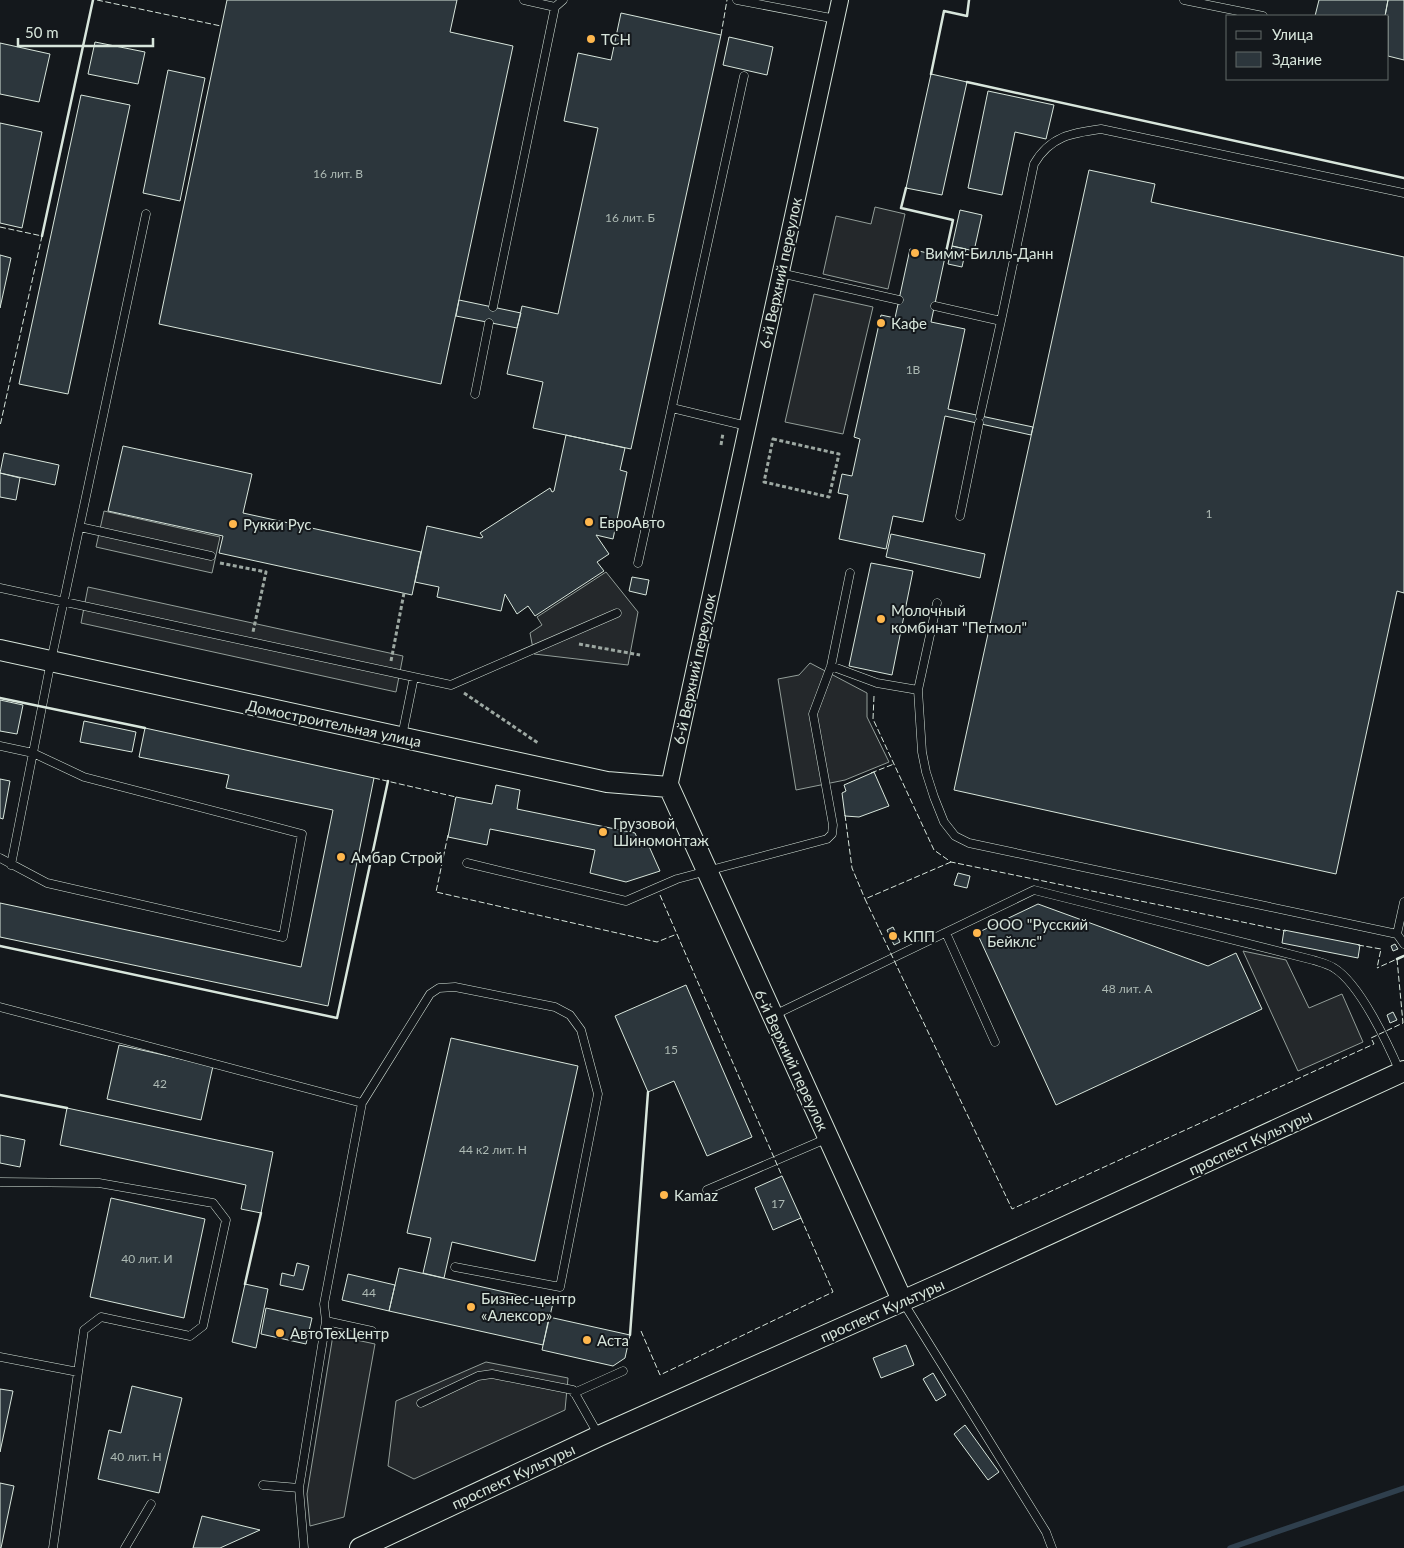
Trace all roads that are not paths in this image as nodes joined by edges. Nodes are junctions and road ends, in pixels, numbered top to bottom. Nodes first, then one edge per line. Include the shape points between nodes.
1 (524, 0) edge
2 (563, 0) edge
3 (737, 0) edge
4 (840, 0) edge
5 (1184, 0) edge
6 (555, 6) junction
7 (1258, 15) edge
8 (836, 18) junction
9 (744, 76) dead end
10 (1404, 193) edge
11 (146, 214) dead end
12 (780, 273) junction
13 (899, 300) dead end
14 (935, 306) dead end
15 (493, 307) dead end
16 (1001, 321) junction
17 (489, 323) dead end
18 (475, 394) dead end
19 (672, 408) junction
20 (747, 426) junction
21 (960, 516) dead end
22 (80, 528) junction
23 (211, 556) road end
24 (638, 563) dead end
25 (850, 573) dead end
26 (0, 588) edge
27 (64, 602) junction
28 (938, 603) dead end
29 (617, 613) dead end
30 (0, 650) edge
31 (51, 661) junction
32 (831, 666) junction
33 (414, 677) junction
34 (918, 690) junction
35 (402, 738) junction
36 (0, 746) edge
37 (33, 753) junction
38 (669, 787) junction
39 (0, 858) edge
40 (11, 864) junction
41 (466, 864) dead end
42 (706, 871) junction
43 (1404, 902) edge
44 (946, 933) junction
45 (1397, 934) junction
46 (1404, 944) edge
47 (0, 1008) edge
48 (772, 1016) junction
49 (994, 1042) dead end
50 (1402, 1072) edge
51 (362, 1102) junction
52 (828, 1138) junction
53 (0, 1182) edge
54 (707, 1190) dead end
55 (455, 1267) dead end
56 (902, 1300) junction
57 (326, 1322) junction
58 (372, 1331) dead end
59 (0, 1356) edge
60 (623, 1371) dead end
61 (78, 1372) junction
62 (574, 1393) junction
63 (421, 1402) dead end
64 (599, 1436) junction
65 (263, 1485) dead end
66 (299, 1488) junction
67 (152, 1504) dead end
68 (53, 1548) edge
69 (125, 1548) edge
70 (304, 1548) edge
71 (360, 1548) edge
72 (1052, 1548) edge

1 - 6 lane
2 - 6 lane
3 - 8 lane
4 - 8 street, 6-й Верхний переулок
5 - 7 lane
6 - 15 lane
8 - 12 street, 6-й Верхний переулок
9 - 19 lane
10 - 16 lane via 1102,129 1068,135 1040,153 1034,164
11 - 22 lane
12 - 13 lane
12 - 20 street, 6-й Верхний переулок
14 - 16 lane
16 - 21 lane
17 - 18 lane
19 - 20 lane
19 - 24 lane
20 - 38 street, 6-й Верхний переулок
22 - 23 lane
22 - 27 lane
25 - 32 lane
26 - 27 lane
27 - 31 lane
27 - 33 lane
28 - 34 lane
29 - 33 lane via 450,685
30 - 31 street, Домостроительная улица
31 - 35 street, Домостроительная улица
31 - 37 lane
32 - 34 lane via 877,683
32 - 42 lane via 813,714 832,834 826,839
33 - 35 lane
34 - 45 lane via 926,772 944,822 955,836 969,843
35 - 38 street, Домостроительная улица via 607,782
36 - 37 lane
37 - 40 lane
37 - 40 lane via 84,777 302,834 283,937 46,883
38 - 42 street, 6-й Верхний переулок
39 - 40 lane
41 - 42 lane via 626,901
42 - 48 street, 6-й Верхний переулок
43 - 45 lane
44 - 48 lane
44 - 49 lane
44 - 50 lane via 1034,890 1313,960 1335,968 1353,986
45 - 46 lane
47 - 51 lane
48 - 52 street, 6-й Верхний переулок
50 - 56 street, проспект Культуры
51 - 55 lane via 430,994 439,988 455,987 555,1007 570,1015 581,1030 598,1094 560,1287
51 - 57 lane via 324,1304
52 - 54 lane
52 - 56 street, 6-й Верхний переулок
53 - 61 lane via 99,1183 213,1203 226,1220 203,1326 190,1336 101,1316 84,1330
56 - 64 street, проспект Культуры
56 - 72 lane via 1046,1532
57 - 58 lane
57 - 66 lane
59 - 61 lane
60 - 62 lane
61 - 68 lane
62 - 63 lane via 570,1389 486,1374
62 - 64 lane
64 - 71 street, проспект Культуры
65 - 66 lane
66 - 70 lane
67 - 69 lane

